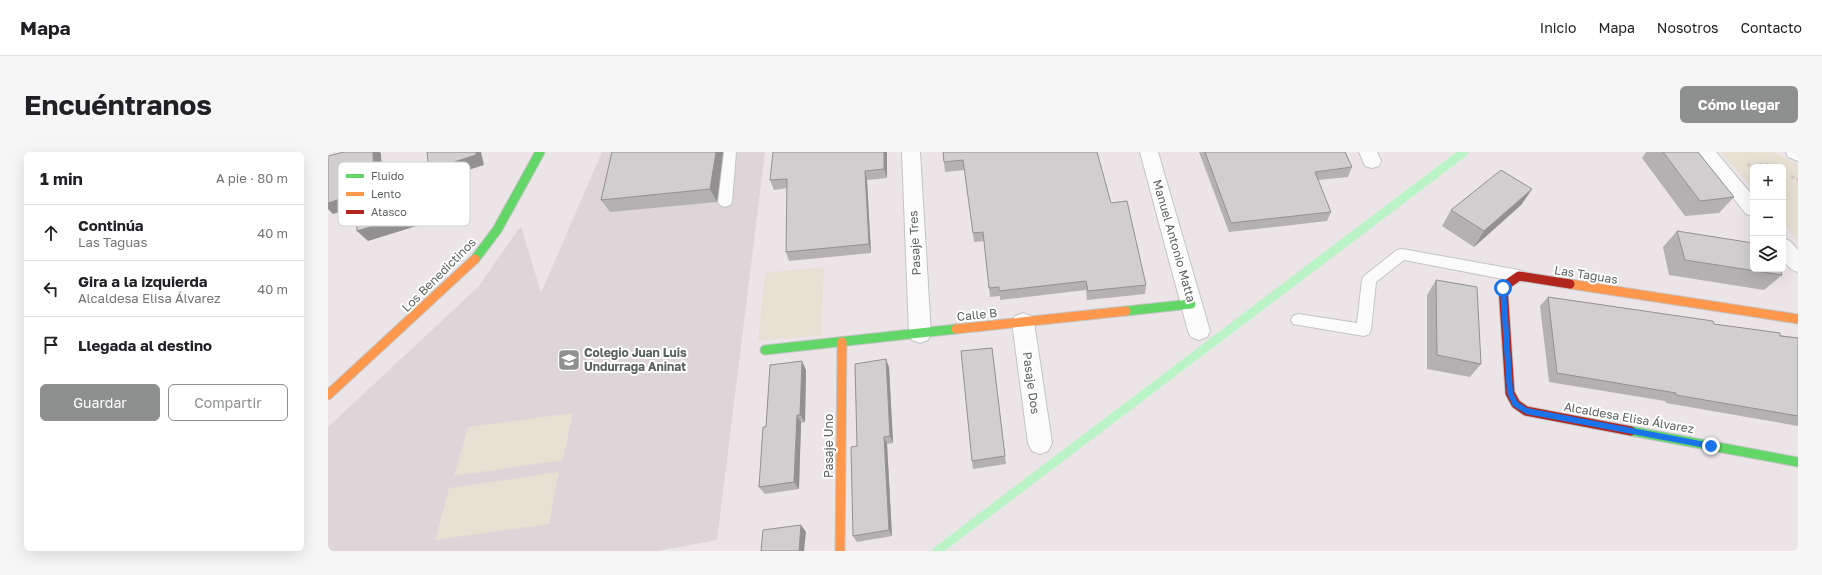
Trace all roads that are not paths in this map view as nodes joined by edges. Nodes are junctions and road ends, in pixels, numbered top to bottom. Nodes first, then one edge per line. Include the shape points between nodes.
1 (540, 152) edge
2 (730, 152) edge
3 (911, 152) edge
4 (1149, 152) edge
5 (1706, 152) edge
6 (1795, 152) edge
7 (1798, 154) edge
8 (725, 202) dead end
9 (1750, 205) edge
10 (1786, 250) edge
11 (1798, 264) edge
12 (1519, 276) junction
13 (1191, 304) junction
14 (1798, 319) edge
15 (1298, 320) dead end
16 (1023, 322) junction
17 (1199, 331) dead end
18 (920, 334) junction
19 (842, 342) junction
20 (765, 350) dead end
21 (328, 395) edge
22 (1040, 443) dead end
23 (1798, 462) edge
24 (840, 551) edge

1 - 21 street, Los Benedictinos via 497,230 472,263
2 - 8 lane
3 - 18 street, Pasaje Tres
4 - 13 street, Manuel Antonio Matta
5 - 9 street
6 - 7 street
10 - 11 street
12 - 14 street, Las Taguas
12 - 15 lane via 1402,254 1368,280 1364,330
12 - 23 street, Alcaldesa Elisa Álvarez via 1503,288 1510,393 1516,404 1526,411
13 - 16 street, Calle B
13 - 17 street, Manuel Antonio Matta
16 - 18 street, Calle B
16 - 22 street, Pasaje Dos
18 - 19 street, Calle B
19 - 20 street, Calle B
19 - 24 street, Pasaje Uno

